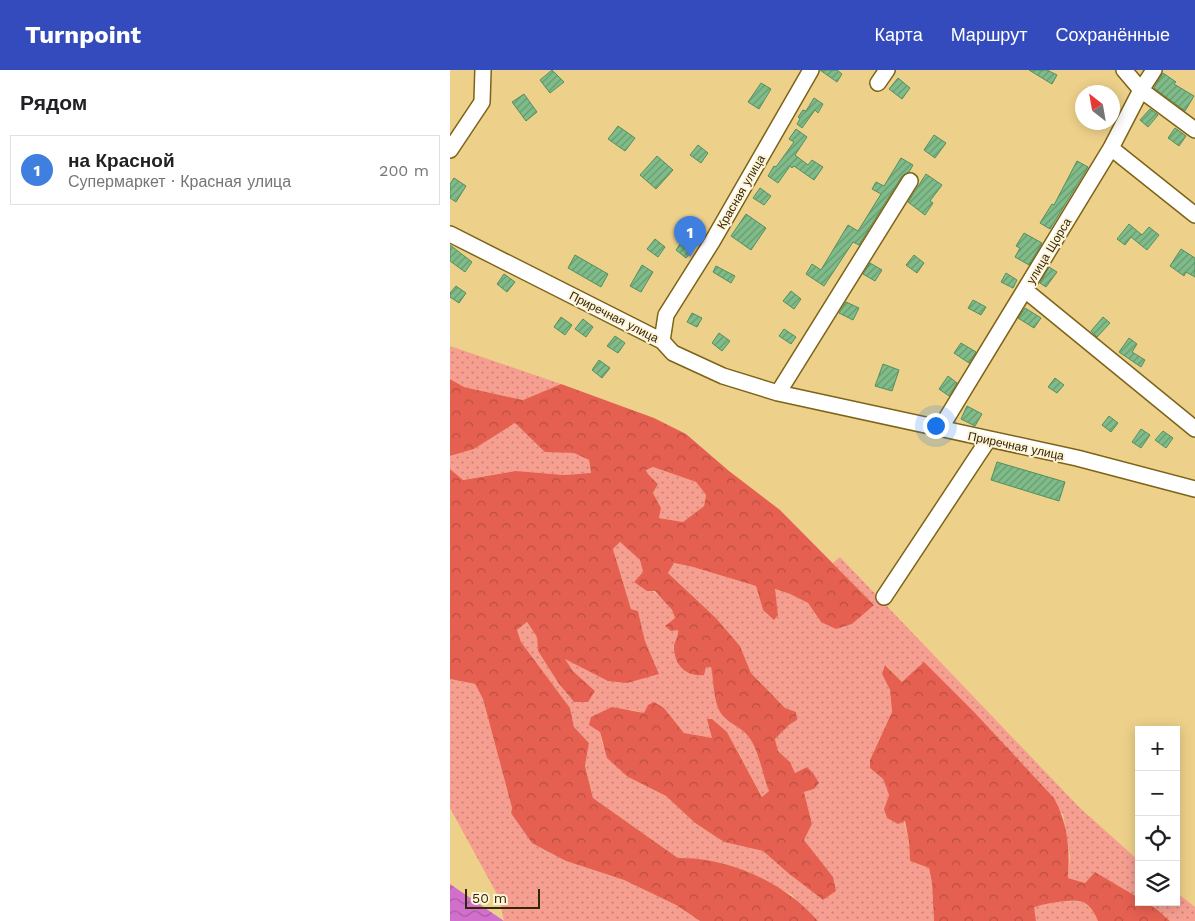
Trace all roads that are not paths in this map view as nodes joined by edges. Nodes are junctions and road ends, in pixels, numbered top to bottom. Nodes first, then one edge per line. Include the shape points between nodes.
1 (483, 70) edge
2 (811, 70) edge
3 (887, 70) edge
4 (1124, 70) edge
5 (1154, 70) edge
6 (878, 83) dead end
7 (1142, 90) junction
8 (1195, 130) edge
9 (1111, 148) junction
10 (450, 150) edge
11 (910, 181) dead end
12 (1195, 215) edge
13 (450, 234) edge
14 (1024, 290) junction
15 (662, 341) junction
16 (778, 393) junction
17 (940, 429) junction
18 (1195, 429) edge
19 (988, 440) junction
20 (1195, 489) edge
21 (884, 598) dead end

1 - 10 street via 482,102
2 - 15 street, Красная улица via 666,315
3 - 6 street
4 - 7 street
5 - 7 street, улица Щорса
7 - 8 street
7 - 9 street, улица Щорса
9 - 12 street
9 - 14 street, улица Щорса
11 - 16 street
13 - 15 street, Приречная улица
14 - 17 street, улица Щорса
14 - 18 street
15 - 16 street, Приречная улица via 673,353 723,376
16 - 17 street, Приречная улица
17 - 19 street, Приречная улица
19 - 20 street, Приречная улица via 1077,458
19 - 21 street

